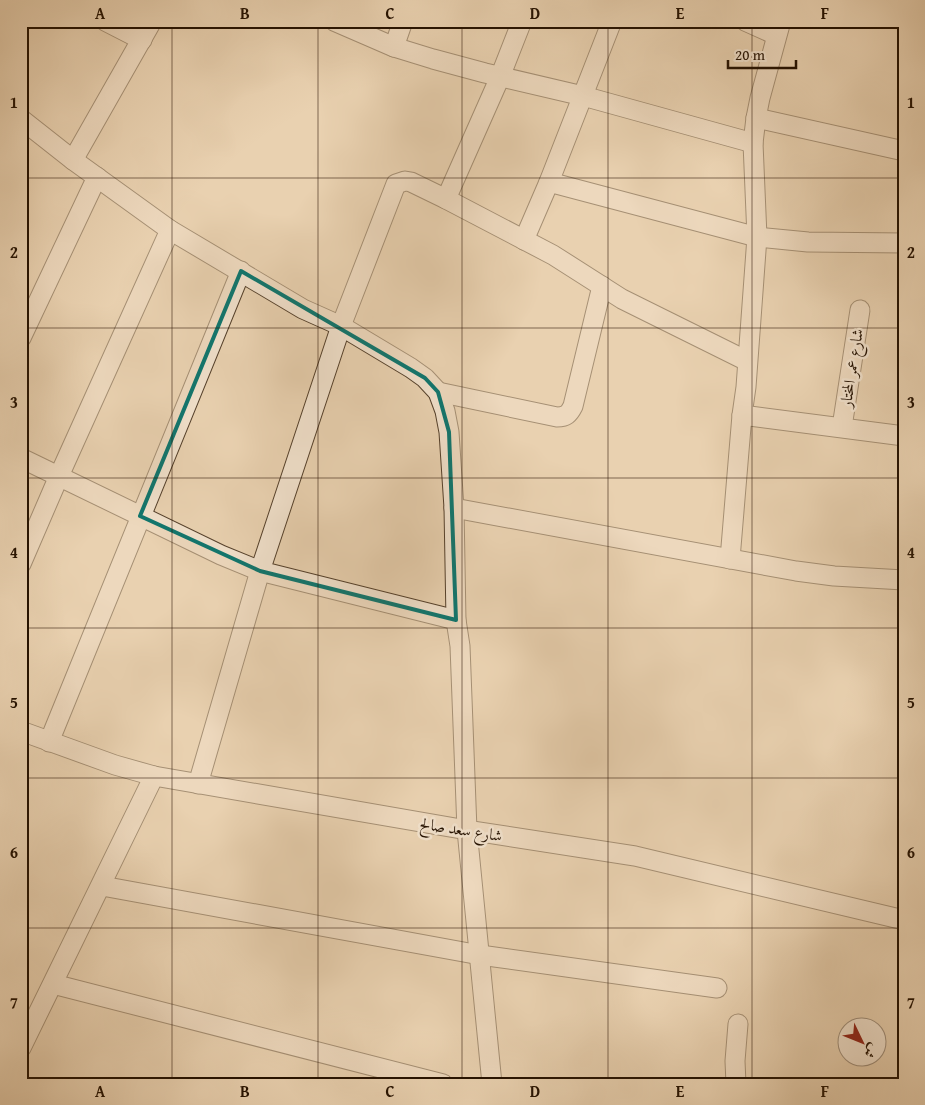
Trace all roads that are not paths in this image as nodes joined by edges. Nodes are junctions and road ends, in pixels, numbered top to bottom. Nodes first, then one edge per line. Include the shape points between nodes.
1 (105, 21) edge
2 (152, 21) edge
3 (334, 21) edge
4 (403, 21) edge
5 (522, 21) edge
6 (612, 21) edge
7 (744, 21) edge
8 (779, 28) edge
9 (142, 40) junction
10 (394, 47) junction
11 (500, 77) junction
12 (583, 96) junction
13 (756, 118) junction
14 (22, 122) edge
15 (754, 143) junction
16 (904, 152) edge
17 (73, 160) junction
18 (97, 177) junction
19 (549, 182) junction
20 (446, 198) junction
21 (170, 230) junction
22 (757, 237) junction
23 (524, 240) junction
24 (904, 243) edge
25 (241, 271) junction
26 (602, 286) junction
27 (860, 310) dead end
28 (341, 326) junction
29 (21, 338) edge
30 (746, 361) junction
31 (438, 392) junction
32 (742, 415) junction
33 (842, 427) junction
34 (903, 433) edge
35 (21, 458) edge
36 (59, 476) junction
37 (454, 508) junction
38 (140, 516) junction
39 (730, 559) junction
40 (21, 564) edge
41 (260, 571) junction
42 (904, 580) edge
43 (456, 620) junction
44 (21, 731) edge
45 (49, 742) junction
46 (154, 776) junction
47 (198, 784) junction
48 (466, 830) junction
49 (102, 886) junction
50 (904, 920) edge
51 (480, 955) junction
52 (53, 984) junction
53 (717, 988) dead end
54 (738, 1024) dead end
55 (21, 1048) edge
56 (443, 1084) edge
57 (492, 1084) edge
58 (736, 1084) edge

1 - 9 street
2 - 9 street
3 - 10 street
4 - 10 street
5 - 11 street
6 - 12 street
7 - 8 street
8 - 13 street
9 - 17 street
10 - 11 street
11 - 12 street
11 - 20 street
12 - 15 street
12 - 19 street
13 - 15 street
13 - 16 street
14 - 17 street
15 - 22 street
17 - 18 street
18 - 21 street
18 - 29 street
19 - 22 street
19 - 23 street
20 - 23 street
20 - 28 street via 411,182 396,184
21 - 25 street
21 - 36 street
22 - 24 street via 808,242
22 - 30 street
23 - 26 street
25 - 28 street via 303,309
25 - 38 street
26 - 30 street
26 - 31 street via 573,406 564,417
27 - 33 street, شارع عمر المختار
28 - 31 street via 411,368
28 - 41 street
30 - 32 street
31 - 37 street via 446,411
32 - 33 street
32 - 39 street
33 - 34 street
35 - 36 street
36 - 38 street
36 - 40 street
37 - 39 street
37 - 43 street
38 - 41 street
38 - 45 street
39 - 42 street via 834,576
41 - 43 street
41 - 47 street
43 - 48 street via 460,646
44 - 45 street, شارع سعد صالح
45 - 46 street, شارع سعد صالح
46 - 47 street, شارع سعد صالح
46 - 49 street
47 - 48 street, شارع سعد صالح
48 - 50 street, شارع سعد صالح via 635,856
48 - 51 street
49 - 51 street
49 - 52 street
51 - 53 street
51 - 57 street
52 - 55 street
52 - 56 street
54 - 58 street

